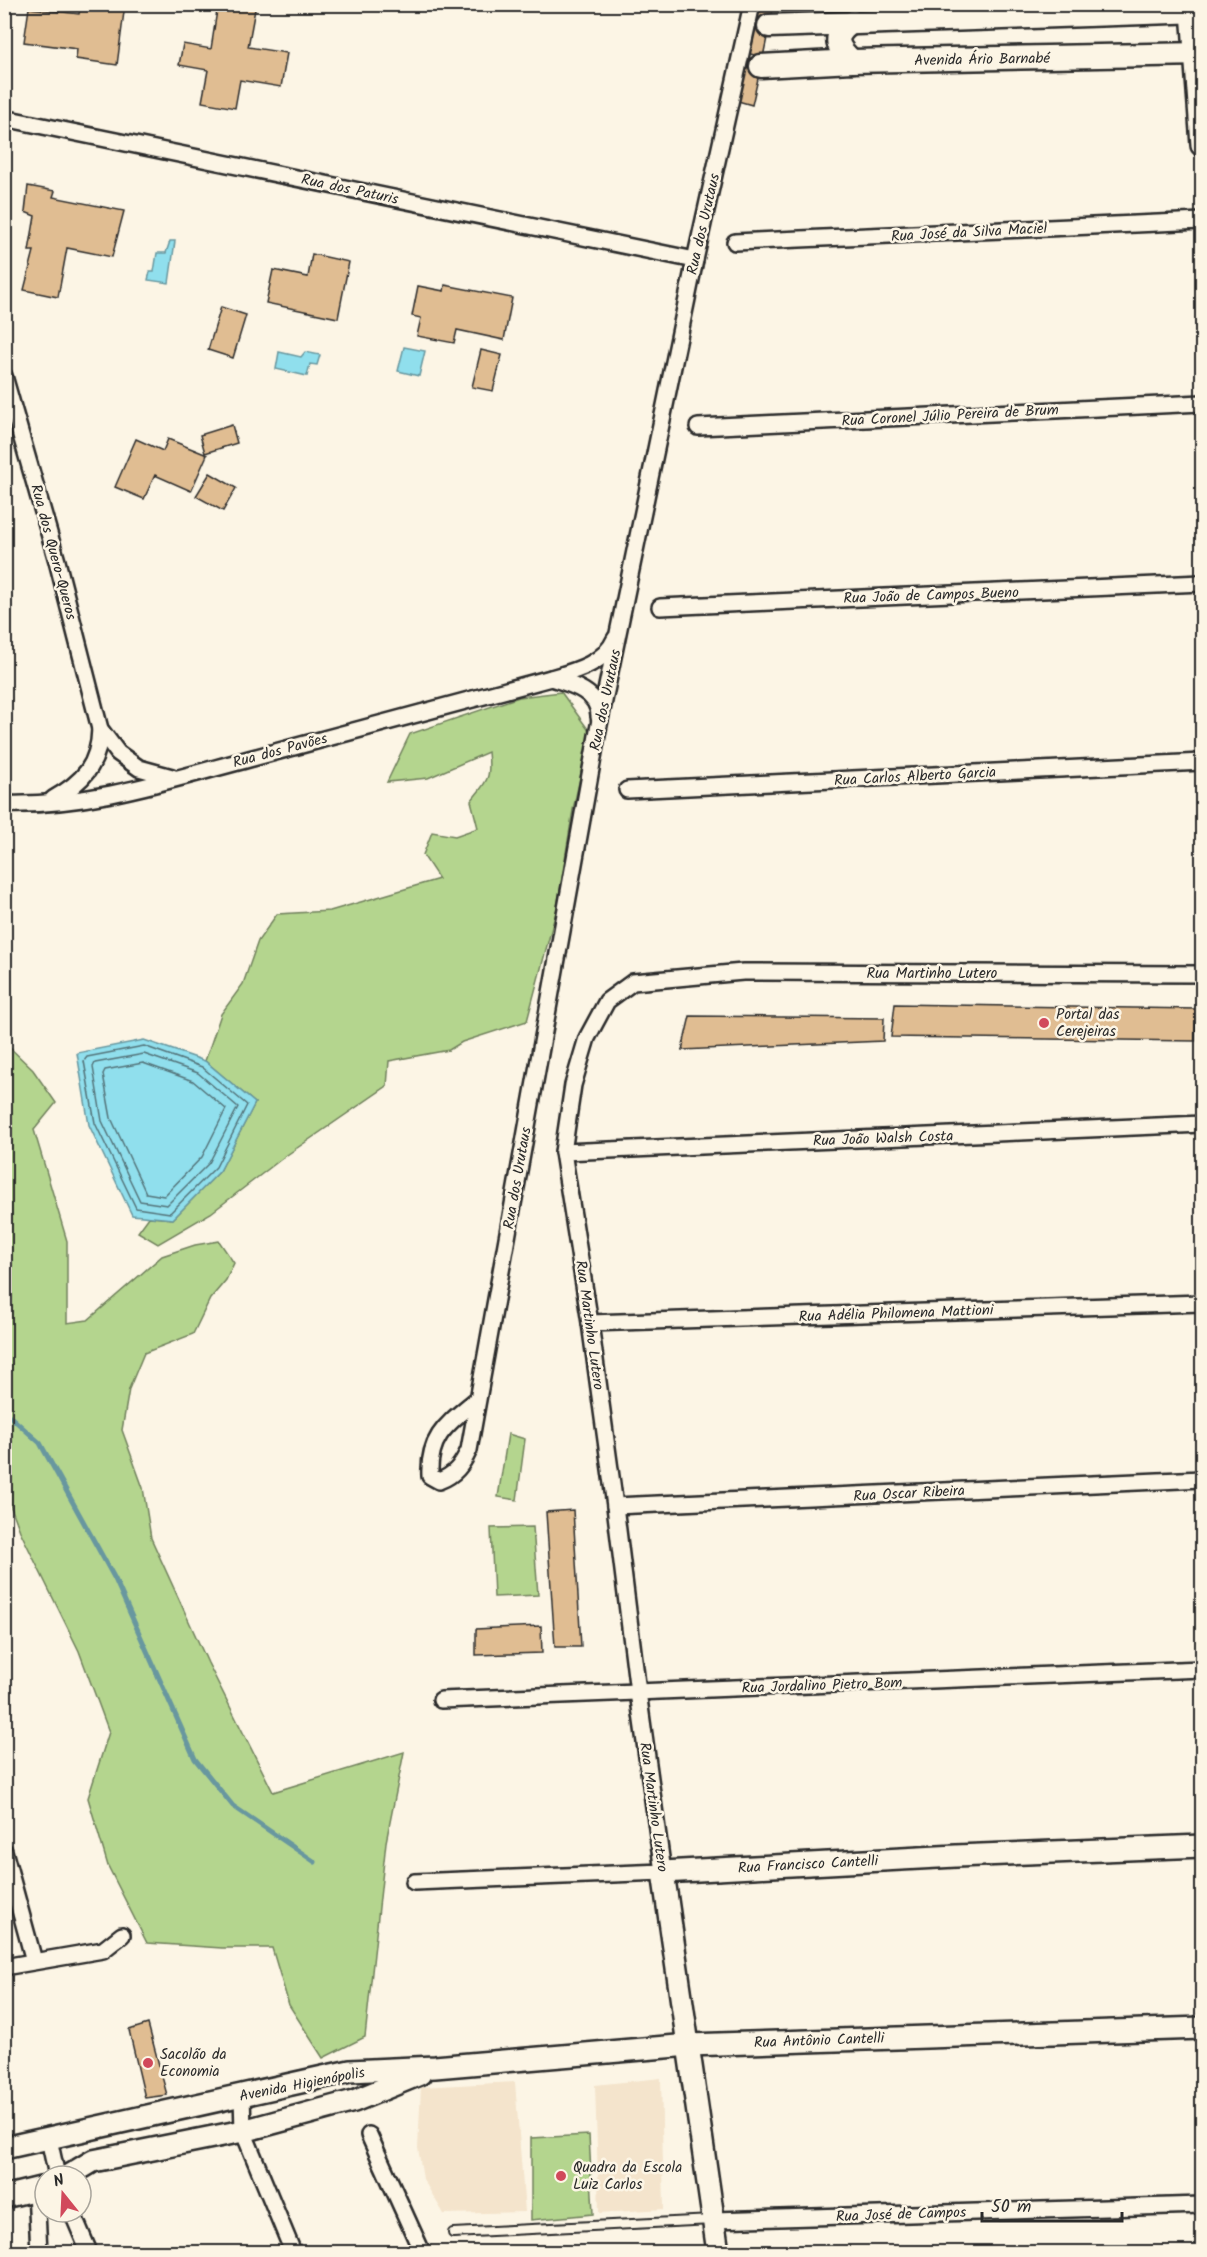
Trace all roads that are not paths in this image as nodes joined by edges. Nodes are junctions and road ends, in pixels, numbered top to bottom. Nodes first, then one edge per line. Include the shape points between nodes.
1 (752, 4) edge
2 (1196, 9) edge
3 (853, 22) junction
4 (769, 26) dead end
5 (1199, 55) edge
6 (852, 61) junction
7 (761, 66) dead end
8 (4, 118) edge
9 (1203, 146) edge
10 (1203, 221) edge
11 (735, 242) dead end
12 (695, 260) junction
13 (4, 376) edge
14 (1203, 403) edge
15 (698, 427) dead end
16 (1203, 583) edge
17 (660, 607) dead end
18 (621, 624) junction
19 (551, 678) junction
20 (100, 729) junction
21 (598, 730) junction
22 (1203, 762) edge
23 (176, 778) junction
24 (627, 790) dead end
25 (4, 804) edge
26 (46, 804) junction
27 (1203, 974) edge
28 (1203, 1124) edge
29 (563, 1152) junction
30 (1203, 1303) edge
31 (590, 1323) junction
32 (477, 1399) junction
33 (1203, 1479) edge
34 (615, 1506) junction
35 (1203, 1669) edge
36 (638, 1692) junction
37 (441, 1700) dead end
38 (1203, 1846) edge
39 (4, 1851) edge
40 (663, 1872) junction
41 (414, 1882) dead end
42 (122, 1935) dead end
43 (34, 1961) junction
44 (4, 1967) edge
45 (1203, 2028) edge
46 (689, 2045) junction
47 (435, 2067) junction
48 (242, 2095) junction
49 (243, 2131) junction
50 (369, 2134) dead end
51 (49, 2139) junction
52 (4, 2148) edge
53 (54, 2164) edge
54 (88, 2164) edge
55 (33, 2190) edge
56 (4, 2197) edge
57 (1203, 2205) edge
58 (715, 2220) junction
59 (40, 2224) edge
60 (77, 2224) edge
61 (453, 2233) dead end
62 (39, 2253) edge
63 (89, 2253) edge
64 (293, 2253) edge
65 (422, 2253) edge
66 (718, 2253) edge

1 - 12 street, Rua dos Urutaus
2 - 3 main road
2 - 5 street
3 - 4 main road
3 - 6 main road via 842,29 838,40 841,51
5 - 6 main road, Avenida Ário Barnabé
5 - 9 street
6 - 7 main road, Avenida Ário Barnabé
8 - 12 street, Rua dos Paturis
10 - 11 street, Rua José da Silva Maciel
12 - 18 street, Rua dos Urutaus
13 - 20 street, Rua dos Quero-Queros
14 - 15 street, Rua Coronel Júlio Pereira de Brum
16 - 17 street, Rua João de Campos Bueno
18 - 19 street, Rua dos Pavões via 610,650 593,662
18 - 21 street, Rua dos Urutaus
19 - 21 street via 591,696 599,708
19 - 23 street, Rua dos Pavões
20 - 23 street, Rua dos Quero-Queros via 118,753 139,768
20 - 26 street, Rua dos Quero-Queros via 100,743 86,775
21 - 32 street, Rua dos Urutaus
22 - 24 street, Rua Carlos Alberto Garcia
23 - 26 street, Rua dos Pavões
25 - 26 street, Rua dos Pavões
27 - 29 street, Rua Martinho Lutero via 743,972 633,982 607,1001 586,1038 573,1085
28 - 29 street, Rua João Walsh Costa
29 - 31 street, Rua Martinho Lutero
30 - 31 street, Rua Adélia Philomena Mattioni
31 - 34 street, Rua Martinho Lutero
32 - 32 street, Rua dos Urutaus via 463,1464 450,1477 439,1481 430,1476 434,1443 441,1430
33 - 34 street, Rua Oscar Ribeira
34 - 36 street, Rua Martinho Lutero
35 - 36 street, Rua Jordalino Pietro Bom
36 - 37 street, Rua Jordalino Pietro Bom
36 - 40 street, Rua Martinho Lutero
38 - 40 street, Rua Francisco Cantelli
39 - 43 street
40 - 41 street, Rua Francisco Cantelli
40 - 46 street, Rua Martinho Lutero
42 - 43 street via 103,1950
43 - 44 street
45 - 46 street, Rua Antônio Cantelli
46 - 47 street, Rua Antônio Cantelli
46 - 58 street, Rua Martinho Lutero
47 - 48 street, Avenida Higienópolis via 350,2071
47 - 49 street, Avenida Higienópolis via 354,2101
48 - 49 street
48 - 51 street, Avenida Higienópolis
49 - 54 street, Avenida Higienópolis
49 - 64 street
50 - 65 street
51 - 52 street, Avenida Higienópolis
51 - 53 street
55 - 56 street
57 - 58 street, Rua José de Campos
58 - 61 lane, Rua José de Campos
58 - 66 street, Rua Martinho Lutero
59 - 62 street
60 - 63 street

